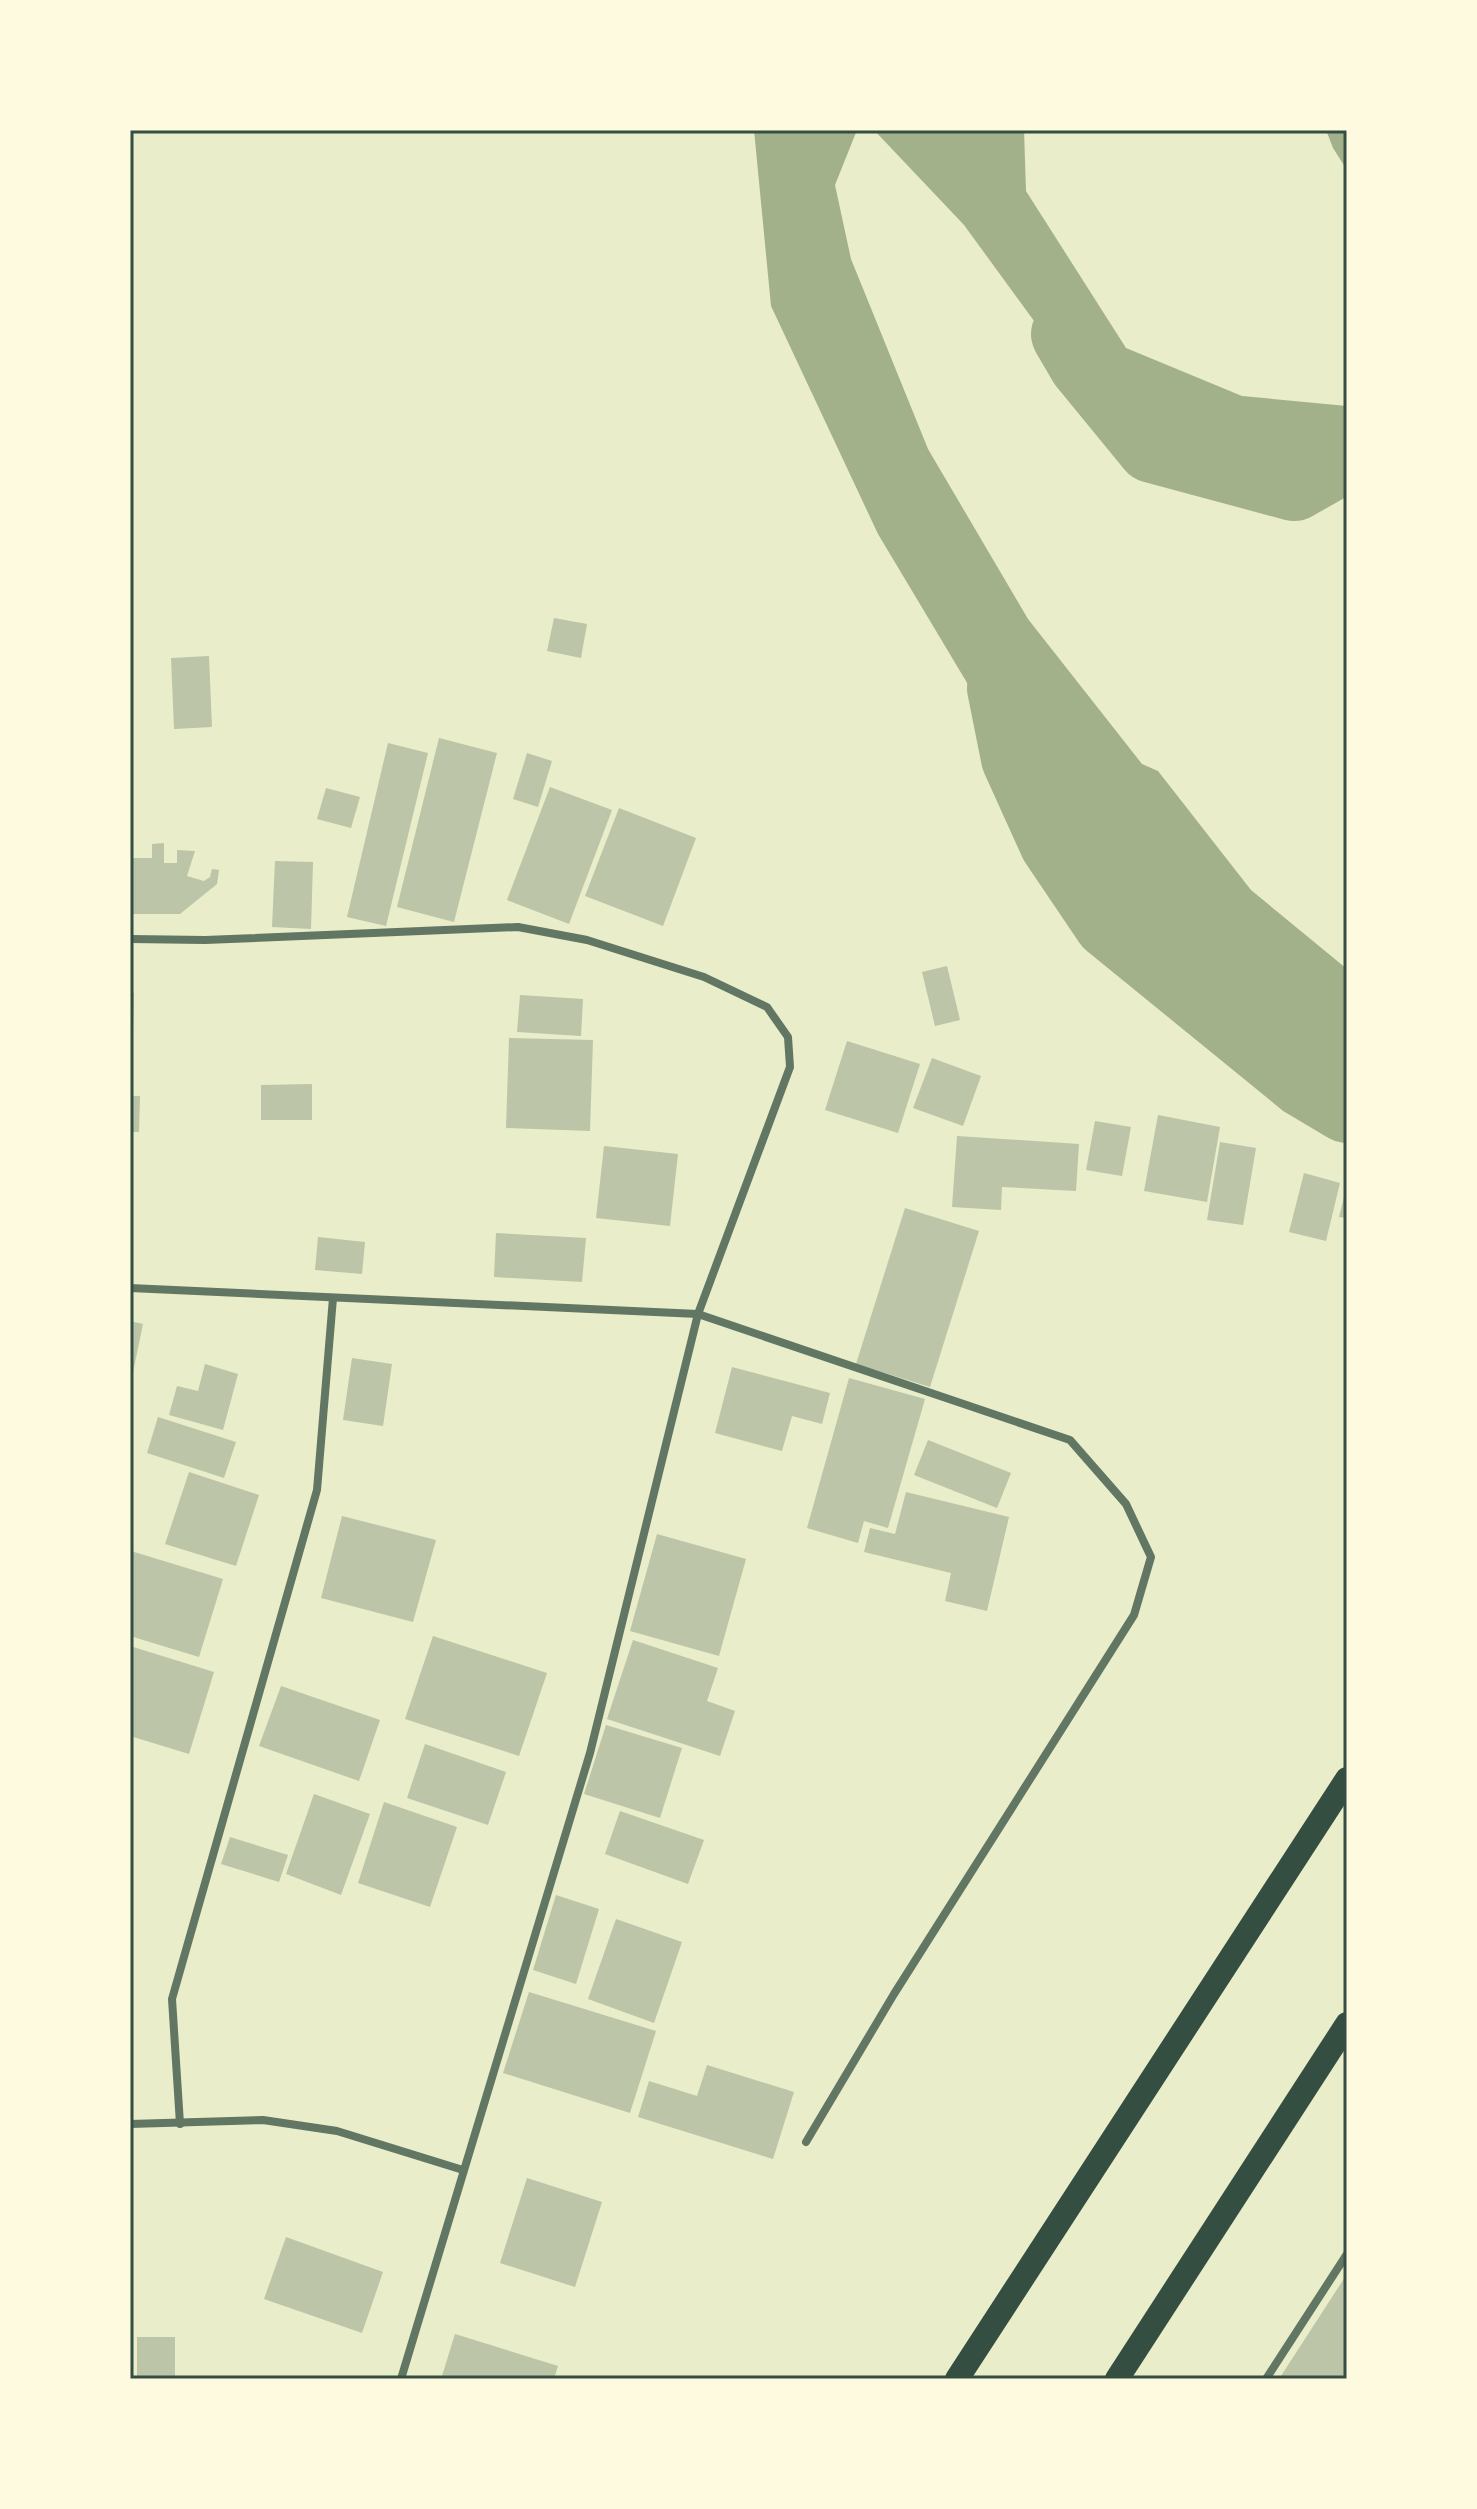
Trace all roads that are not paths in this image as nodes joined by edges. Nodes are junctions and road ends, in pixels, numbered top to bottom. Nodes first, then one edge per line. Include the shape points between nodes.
1 (130, 939) edge
2 (130, 1288) edge
3 (333, 1298) junction
4 (698, 1314) junction
5 (1347, 1779) edge
6 (1347, 2024) edge
7 (130, 2124) edge
8 (180, 2124) junction
9 (806, 2142) dead end
10 (463, 2170) junction
11 (1347, 2254) edge
12 (401, 2379) edge
13 (957, 2379) edge
14 (1117, 2379) edge
15 (1266, 2379) edge

1 - 4 street via 518,927 587,940 704,977 767,1007 788,1037 790,1067
2 - 3 street
3 - 4 street
3 - 8 street via 317,1490 172,1999
4 - 9 street via 1070,1440 1126,1504 1151,1557 1134,1615
4 - 10 street via 590,1753
5 - 13 highway
6 - 14 highway
7 - 8 street
8 - 10 street via 263,2120 337,2131
10 - 12 street
11 - 15 street

